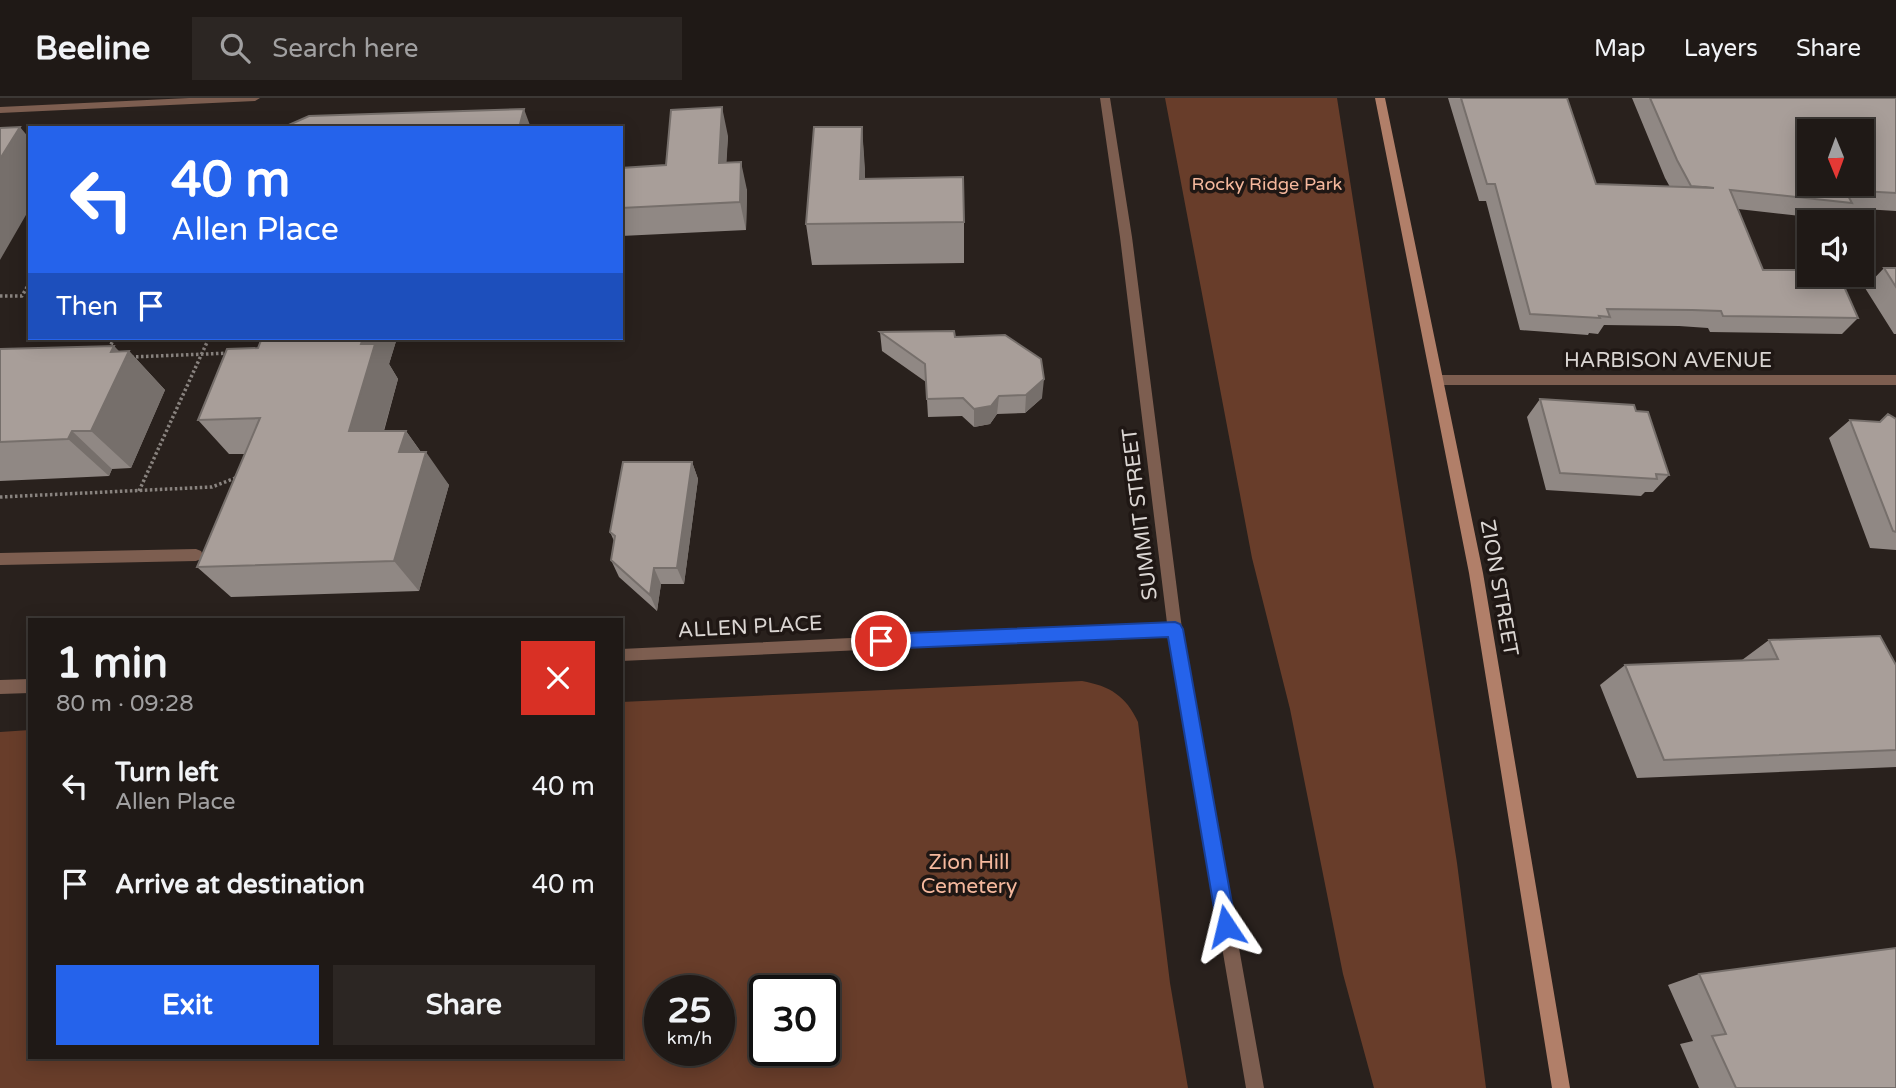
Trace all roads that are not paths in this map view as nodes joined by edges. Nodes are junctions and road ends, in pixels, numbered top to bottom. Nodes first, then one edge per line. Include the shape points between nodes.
1 (255, 98) edge
2 (1105, 98) edge
3 (1380, 98) edge
4 (0, 110) edge
5 (1439, 380) junction
6 (1896, 380) edge
7 (196, 555) dead end
8 (0, 559) edge
9 (1175, 629) junction
10 (623, 655) edge
11 (28, 686) edge
12 (0, 687) edge
13 (1255, 1088) edge
14 (1560, 1088) edge

1 - 4 street
2 - 9 street, SUMMIT STREET
3 - 5 main road, ZION STREET
5 - 6 street, HARBISON AVENUE
5 - 14 main road, ZION STREET via 1476,573
7 - 8 street
9 - 10 street, ALLEN PLACE
9 - 13 street, SUMMIT STREET
11 - 12 street

